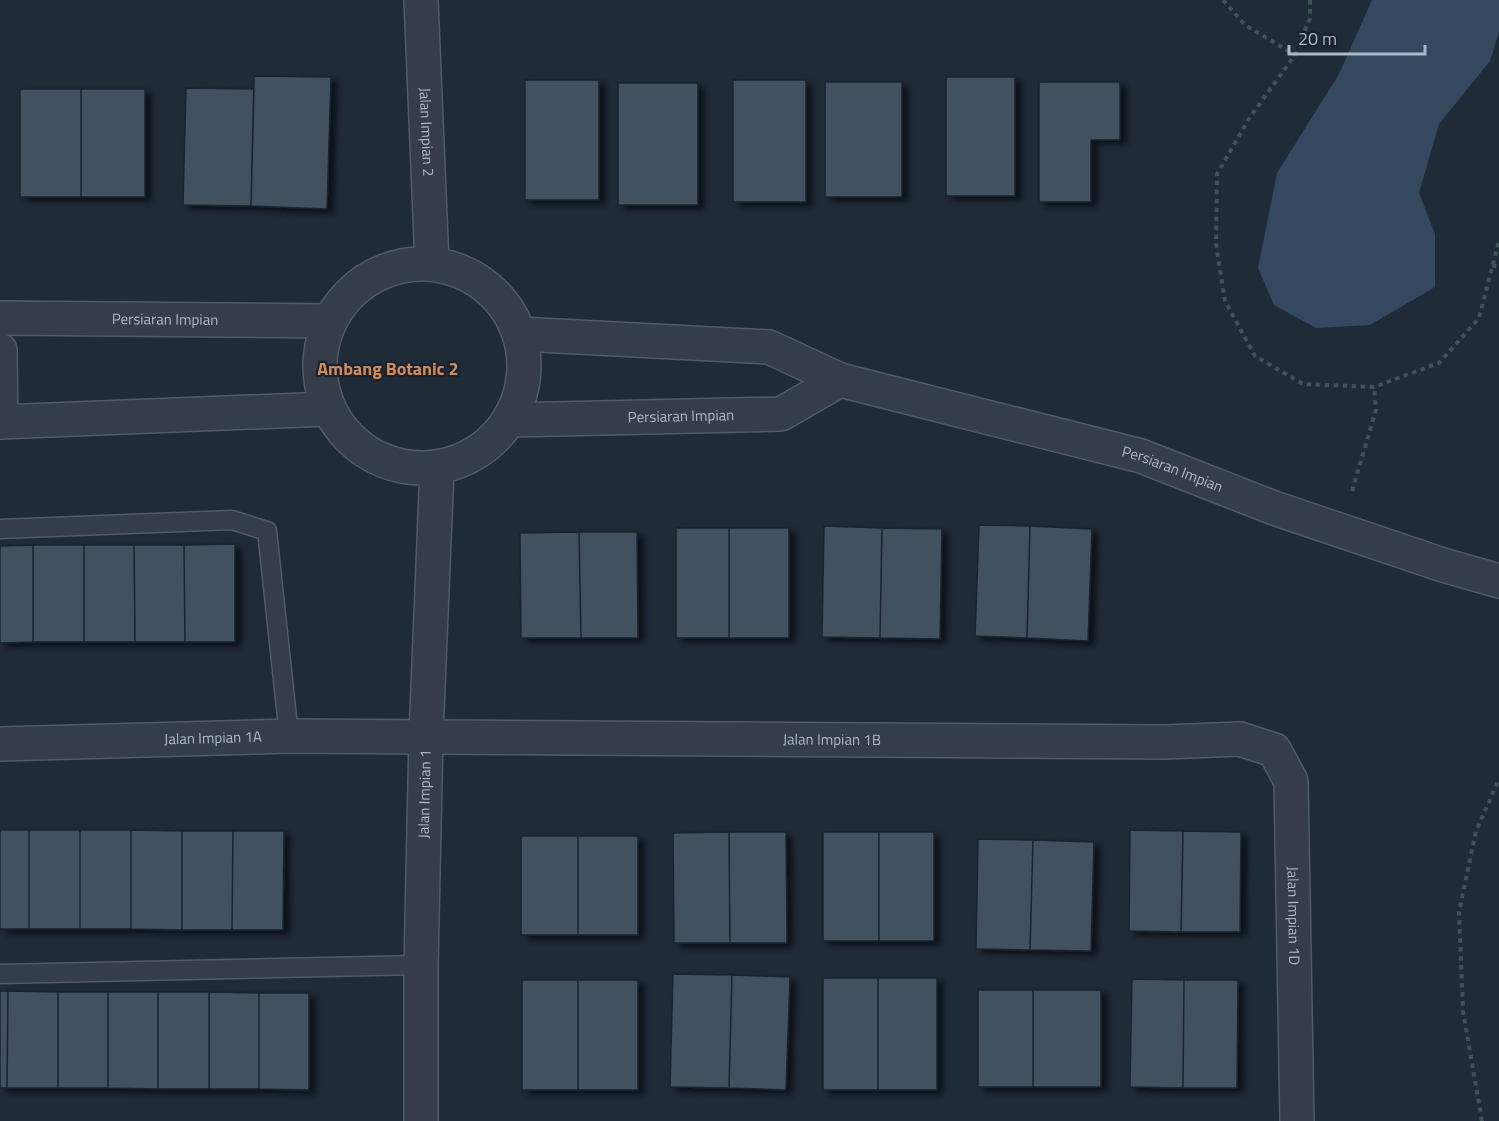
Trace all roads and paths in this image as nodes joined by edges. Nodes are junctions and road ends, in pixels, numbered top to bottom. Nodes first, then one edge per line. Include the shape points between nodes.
1 (421, 0) edge
2 (1223, 0) edge
3 (1310, 0) edge
4 (1295, 55) junction
5 (1499, 241) edge
6 (432, 264) junction
7 (1492, 265) junction
8 (1499, 267) edge
9 (0, 318) edge
10 (329, 321) junction
11 (520, 334) junction
12 (0, 350) edge
13 (840, 380) junction
14 (1374, 387) junction
15 (328, 409) junction
16 (511, 420) junction
17 (0, 422) edge
18 (437, 468) junction
19 (0, 529) edge
20 (1341, 532) junction
21 (1499, 581) edge
22 (290, 736) junction
23 (426, 736) junction
24 (1240, 739) joint
25 (0, 744) edge
26 (1499, 779) edge
27 (421, 964) junction
28 (0, 974) edge
29 (421, 1121) edge
30 (1297, 1121) edge
31 (1482, 1121) edge

1 - 6 street, Jalan Impian 2
2 - 4 path via 1245,25
3 - 4 path via 1310,18
4 - 14 path via 1250,117 1217,174 1216,244 1225,301 1255,356 1293,379 1303,384
5 - 7 path
6 - 10 street via 391,269 361,283
6 - 11 street via 461,271 487,286 507,307
7 - 8 path
7 - 14 path via 1479,318 1439,363
9 - 10 street, Persiaran Impian
10 - 15 street via 318,365
11 - 13 street, Persiaran Impian via 769,346
11 - 16 street via 526,363 522,393
12 - 17 street
13 - 16 street, Persiaran Impian via 781,414
13 - 20 street, Persiaran Impian via 1141,456
14 - 20 path via 1376,410
15 - 17 street
15 - 18 street via 361,450 411,469
16 - 18 street via 491,443 466,460
18 - 23 street, Jalan Impian 1
19 - 22 lane via 232,520 267,531
20 - 21 street, Persiaran Impian
22 - 23 street, Jalan Impian 1A
22 - 25 street, Jalan Impian 1A
23 - 24 street, Jalan Impian 1B via 1165,742
23 - 27 street, Jalan Impian 1
24 - 30 street, Jalan Impian 1D via 1274,750 1291,781
26 - 31 path via 1476,831 1459,912 1463,1011
27 - 28 lane
27 - 29 street, Jalan Impian 1

